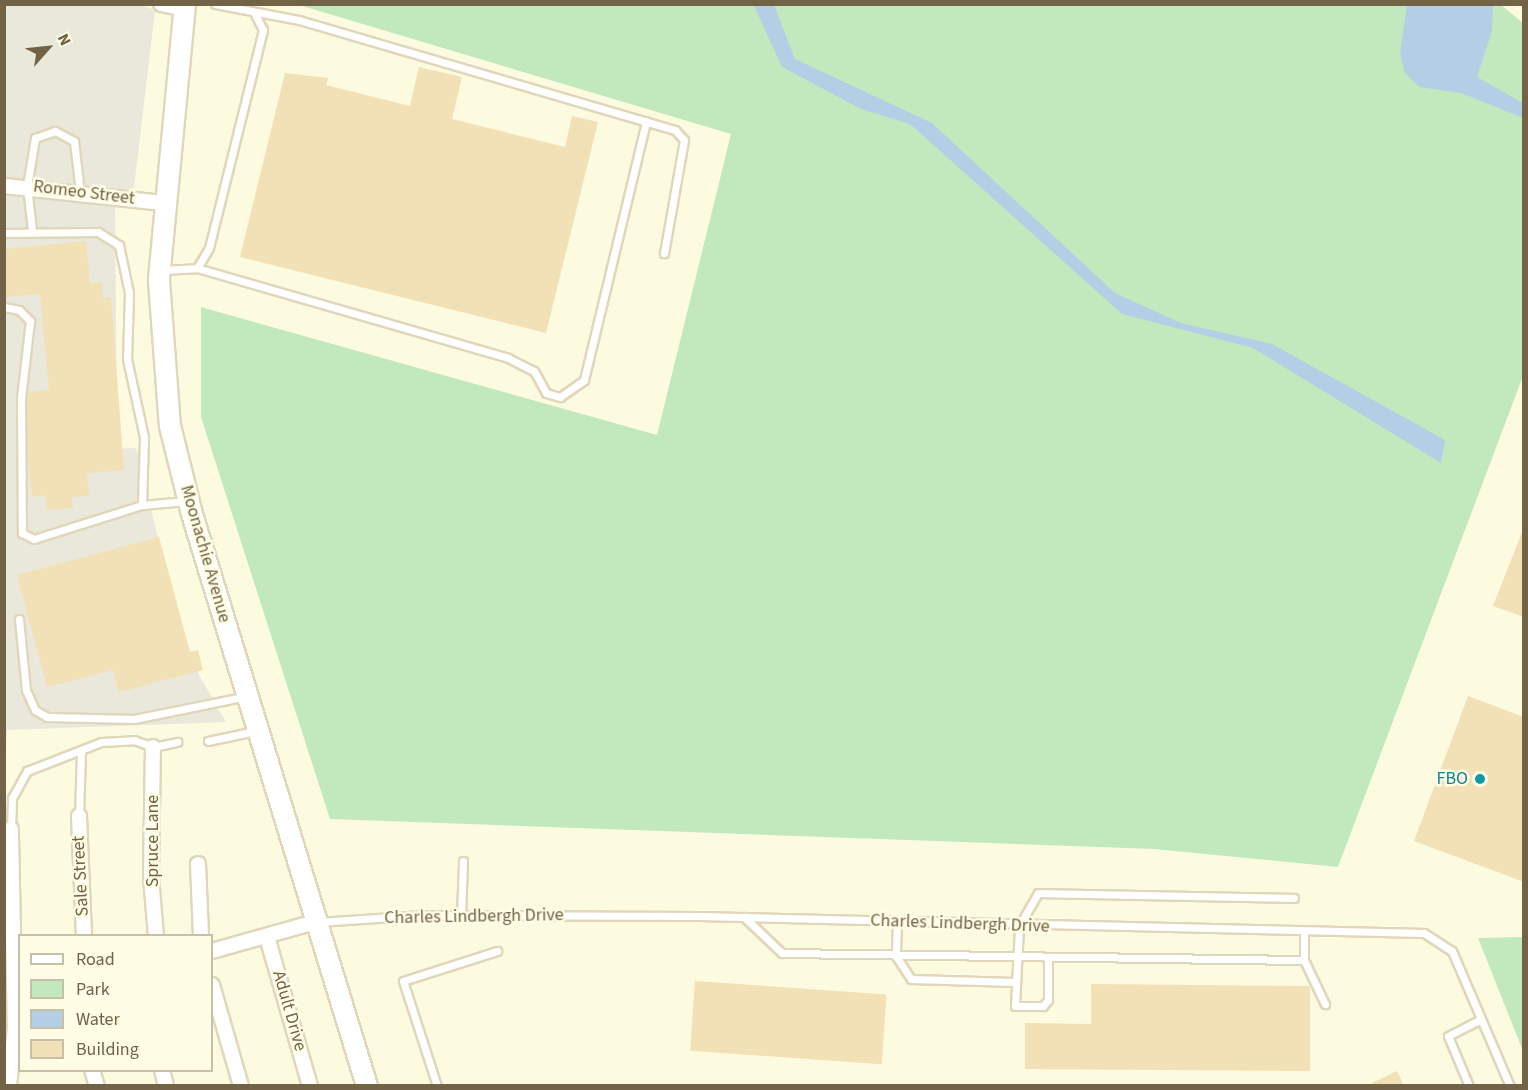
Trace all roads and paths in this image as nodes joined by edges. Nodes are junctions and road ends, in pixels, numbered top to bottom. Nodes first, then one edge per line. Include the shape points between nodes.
1 (161, 4) edge
2 (215, 4) edge
3 (184, 7) edge
4 (255, 14) junction
5 (646, 121) junction
6 (4, 186) edge
7 (27, 186) junction
8 (80, 192) junction
9 (163, 203) junction
10 (32, 230) junction
11 (4, 233) edge
12 (664, 253) dead end
13 (197, 268) junction
14 (159, 270) junction
15 (4, 307) edge
16 (188, 500) junction
17 (142, 504) junction
18 (19, 619) dead end
19 (247, 696) junction
20 (257, 730) junction
21 (208, 741) dead end
22 (177, 742) dead end
23 (153, 747) junction
24 (81, 753) junction
25 (79, 816) joint
26 (11, 829) joint
27 (463, 861) dead end
28 (198, 864) dead end
29 (1294, 898) dead end
30 (461, 916) junction
31 (744, 917) junction
32 (315, 922) junction
33 (897, 922) junction
34 (1019, 926) junction
35 (1304, 931) junction
36 (84, 934) edge
37 (156, 934) edge
38 (201, 934) edge
39 (267, 937) junction
40 (213, 951) edge
41 (497, 951) dead end
42 (896, 956) junction
43 (1017, 958) junction
44 (1048, 959) junction
45 (1304, 960) junction
46 (1016, 982) junction
47 (213, 988) edge
48 (1325, 1004) dead end
49 (1481, 1019) junction
50 (17, 1028) edge
51 (9, 1086) edge
52 (241, 1086) edge
53 (310, 1086) edge
54 (367, 1086) edge
55 (437, 1086) edge
56 (1469, 1086) edge
57 (1510, 1086) edge

1 - 3 street
2 - 4 lane
3 - 9 main road, Moonachie Avenue
4 - 5 lane via 310,23
4 - 13 lane via 263,30 251,84 209,248
5 - 12 lane via 675,130 684,140
5 - 13 lane via 584,380 560,397 546,393 534,371 508,358
6 - 7 street, Romeo Street
7 - 8 street, Romeo Street
7 - 8 lane via 31,145 35,138 55,131 74,141
7 - 10 lane
8 - 9 street, Romeo Street
9 - 14 main road, Moonachie Avenue
10 - 11 lane
10 - 17 lane via 98,232 119,245 129,293 127,359 144,437
13 - 14 lane
14 - 16 main road, Moonachie Avenue via 161,361
15 - 17 lane via 19,310 30,321 21,398 22,533 34,539
16 - 17 lane via 152,508
16 - 19 main road, Moonachie Avenue
18 - 19 lane via 26,690 34,710 47,717 134,719
19 - 20 main road, Moonachie Avenue
20 - 21 lane
20 - 32 main road, Moonachie Avenue
22 - 23 lane
23 - 24 lane via 144,741 111,741
23 - 37 street, Spruce Lane via 151,877
24 - 25 lane
24 - 26 lane via 27,771 12,798
25 - 36 street, Sale Street
26 - 50 street
27 - 30 lane
28 - 38 street
29 - 34 lane via 1038,893
30 - 31 lane, Charles Lindbergh Drive
30 - 32 lane, Charles Lindbergh Drive
31 - 33 lane, Charles Lindbergh Drive
31 - 42 lane via 782,953
32 - 39 street
32 - 54 main road, Moonachie Avenue
33 - 34 lane, Charles Lindbergh Drive
33 - 42 lane
34 - 35 lane, Charles Lindbergh Drive
34 - 43 lane
35 - 45 lane
35 - 49 lane, Charles Lindbergh Drive via 1424,933 1442,940
39 - 40 street
39 - 53 street, Adult Drive
41 - 55 lane via 403,981
42 - 43 lane
42 - 46 lane via 911,979
43 - 44 lane
43 - 46 lane
44 - 45 lane
44 - 46 lane via 1043,1005 1015,1006
45 - 48 lane
47 - 52 street
49 - 56 lane via 1448,1036
49 - 57 lane, Charles Lindbergh Drive
50 - 51 street

